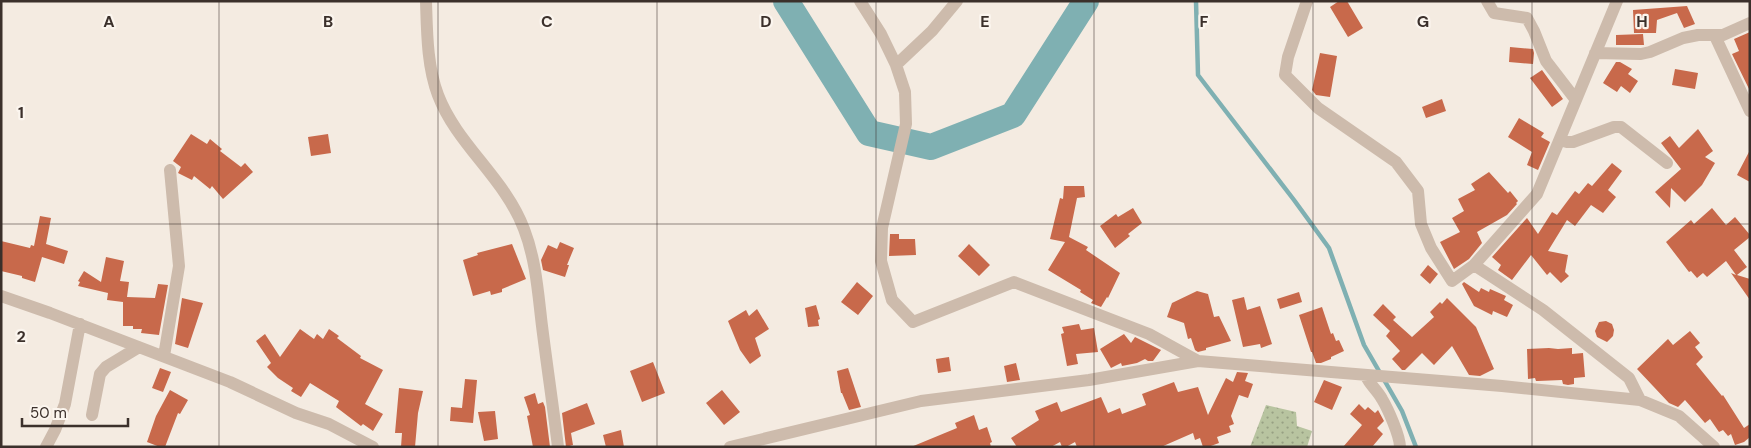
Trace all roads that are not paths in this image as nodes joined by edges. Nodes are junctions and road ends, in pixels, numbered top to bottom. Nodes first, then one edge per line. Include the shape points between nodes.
1 (426, 1) edge
2 (860, 1) edge
3 (957, 1) edge
4 (1307, 1) edge
5 (1486, 1) edge
6 (1617, 1) edge
7 (1750, 23) edge
8 (1715, 36) junction
9 (1595, 53) junction
10 (896, 65) junction
11 (1576, 100) junction
12 (1750, 111) edge
13 (1560, 140) junction
14 (1667, 163) dead end
15 (170, 170) dead end
16 (1474, 265) junction
17 (1, 296) edge
18 (80, 324) junction
19 (139, 347) junction
20 (164, 356) junction
21 (1198, 360) junction
22 (1369, 376) junction
23 (1640, 400) junction
24 (92, 415) dead end
25 (764, 443) edge
26 (46, 447) edge
27 (374, 447) edge
28 (558, 447) edge
29 (730, 447) edge
30 (1400, 447) edge
31 (1714, 447) edge

1 - 28 street via 427,40 438,97 460,134 508,198 530,247
2 - 10 street
3 - 10 street via 932,31
4 - 16 street via 1285,74 1318,108 1396,162 1418,191 1421,224 1430,248 1452,281
5 - 11 street via 1494,14 1527,18 1546,61
6 - 9 street
7 - 8 street
8 - 9 street via 1683,38 1641,54
8 - 12 street
9 - 11 street
10 - 21 street via 905,92 906,124 882,228 881,262 892,300 913,322 1014,282 1149,334
11 - 13 street
13 - 14 street via 1570,142 1614,127 1621,128
13 - 16 street via 1537,194
15 - 20 street via 179,266
16 - 23 street via 1542,310 1629,378
17 - 18 street
18 - 19 street
18 - 26 street via 65,404
19 - 20 street
19 - 24 street via 100,374
20 - 27 street via 329,424
21 - 22 street
21 - 25 street via 1089,380 921,401
22 - 23 street
22 - 30 street via 1371,386 1382,398
23 - 31 street via 1679,416
25 - 29 street

